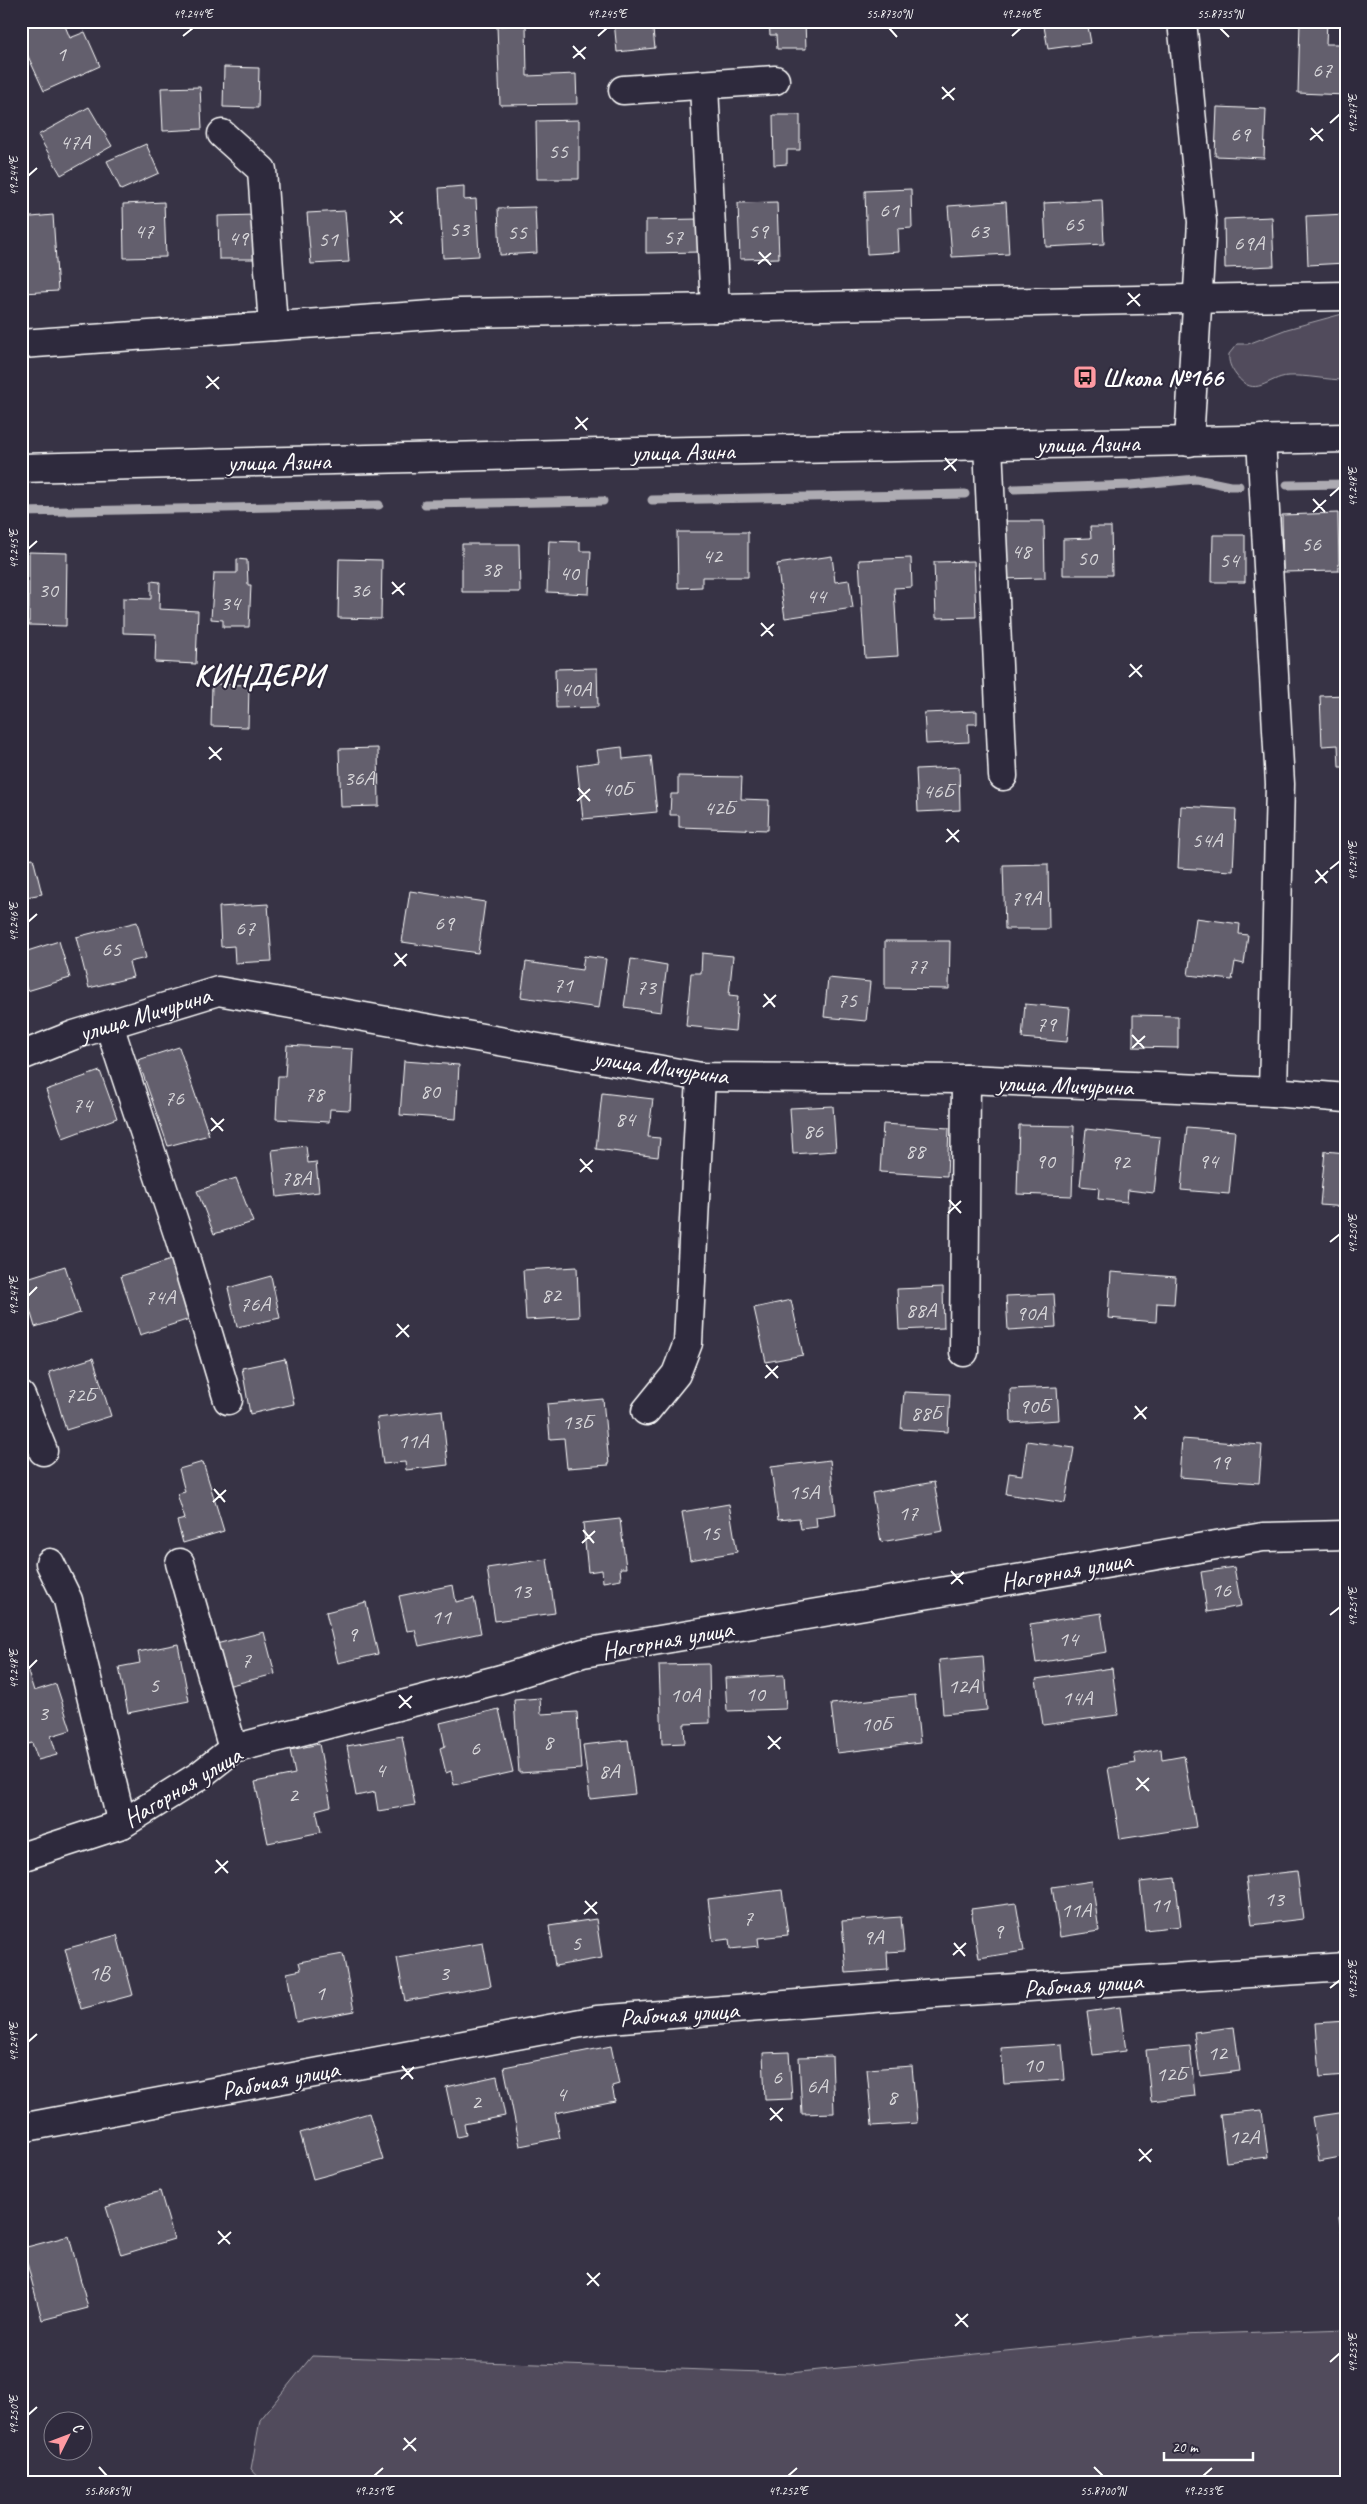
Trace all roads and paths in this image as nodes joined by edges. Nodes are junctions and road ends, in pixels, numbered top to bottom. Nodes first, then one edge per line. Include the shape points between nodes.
1 (1182, 21) edge
2 (775, 80) dead end
3 (704, 86) junction
4 (623, 90) dead end
5 (222, 134) dead end
6 (1346, 296) edge
7 (1197, 299) junction
8 (715, 308) junction
9 (273, 326) junction
10 (21, 344) edge
11 (1346, 438) edge
12 (1261, 439) junction
13 (1188, 442) junction
14 (988, 445) junction
15 (21, 468) edge
16 (1003, 776) dead end
17 (108, 1024) junction
18 (21, 1056) edge
19 (701, 1077) junction
20 (966, 1079) junction
21 (1274, 1092) junction
22 (1346, 1098) edge
23 (964, 1352) dead end
24 (21, 1396) edge
25 (228, 1400) dead end
26 (646, 1411) dead end
27 (43, 1450) dead end
28 (1346, 1534) edge
29 (50, 1563) dead end
30 (180, 1563) dead end
31 (233, 1749) junction
32 (122, 1824) junction
33 (21, 1857) edge
34 (1346, 1967) edge
35 (21, 2128) edge

1 - 7 street via 1202,222
2 - 3 street
3 - 4 street
3 - 8 street
5 - 9 street via 262,170
6 - 7 street
7 - 8 street
7 - 13 street
8 - 9 street via 460,313
9 - 10 street
11 - 12 street, улица Азина
12 - 13 street, улица Азина
12 - 21 street via 1280,784
13 - 14 street, улица Азина
14 - 15 street, улица Азина
14 - 16 street
17 - 18 street, улица Мичурина
17 - 19 street, улица Мичурина via 218,991
17 - 25 street via 180,1240
19 - 20 street, улица Мичурина
19 - 26 street via 688,1344 676,1374
20 - 21 street, улица Мичурина
20 - 23 street
21 - 22 street, улица Мичурина
24 - 27 street
28 - 31 street, Нагорная улица via 1263,1537 583,1653 501,1679
29 - 32 street via 68,1600
30 - 31 street
31 - 32 street, Нагорная улица via 199,1776
32 - 33 street, Нагорная улица
34 - 35 street, Рабочая улица via 597,2020

